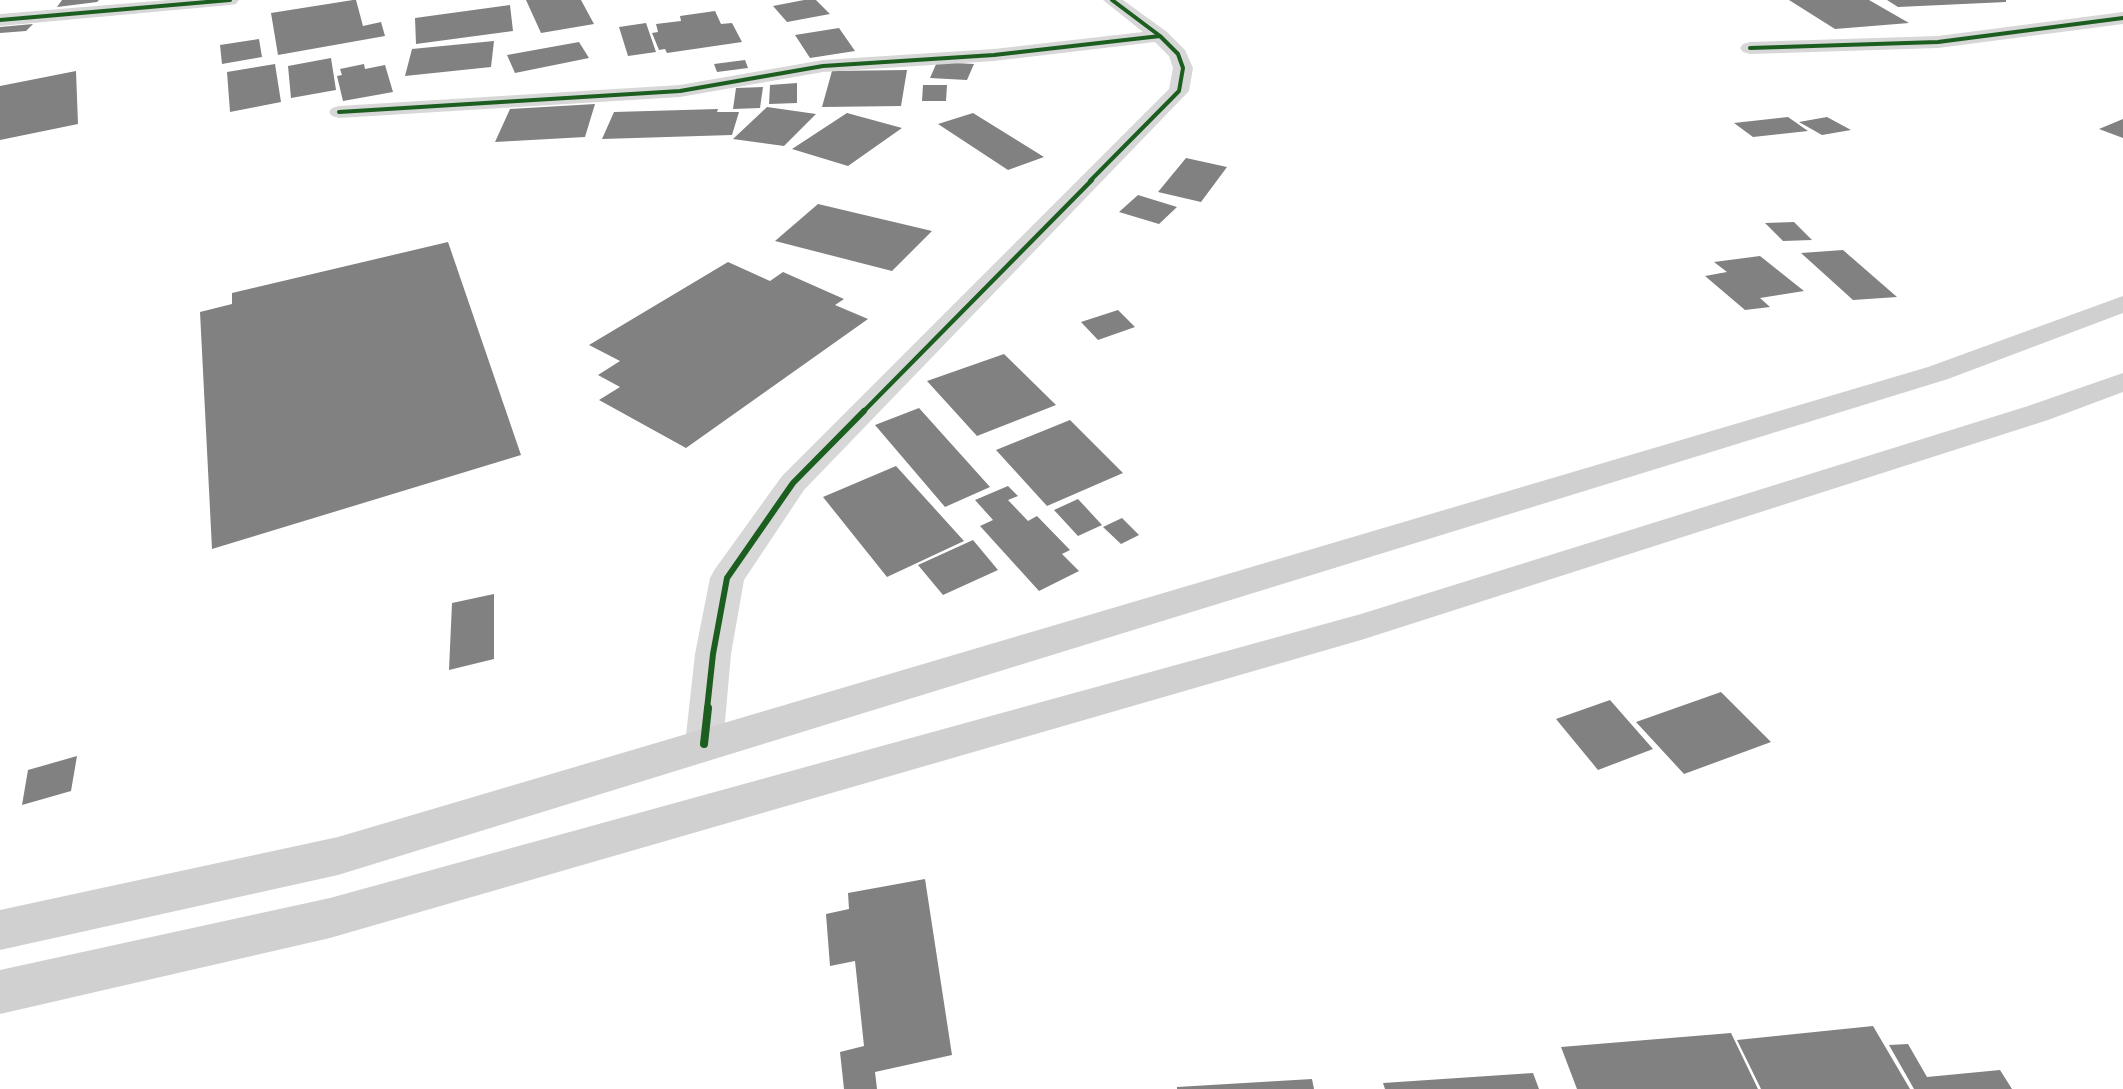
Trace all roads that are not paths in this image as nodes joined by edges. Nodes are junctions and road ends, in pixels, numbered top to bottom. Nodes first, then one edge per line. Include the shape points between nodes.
1 (230, 0) edge
2 (1112, 0) edge
3 (2123, 18) edge
4 (0, 20) edge
5 (1160, 36) junction
6 (1750, 48) dead end
7 (339, 112) dead end
8 (2123, 304) edge
9 (2123, 382) edge
10 (704, 744) junction
11 (0, 930) edge
12 (0, 992) edge

1 - 4 street
2 - 5 street
3 - 6 street via 1938,42
5 - 7 street via 994,55 823,66 680,91
5 - 10 street via 1178,54 1183,68 1179,91 793,483 727,578 713,654
8 - 10 main road via 1938,373
9 - 12 main road via 2038,413 1360,627 330,918
10 - 11 main road via 338,856

